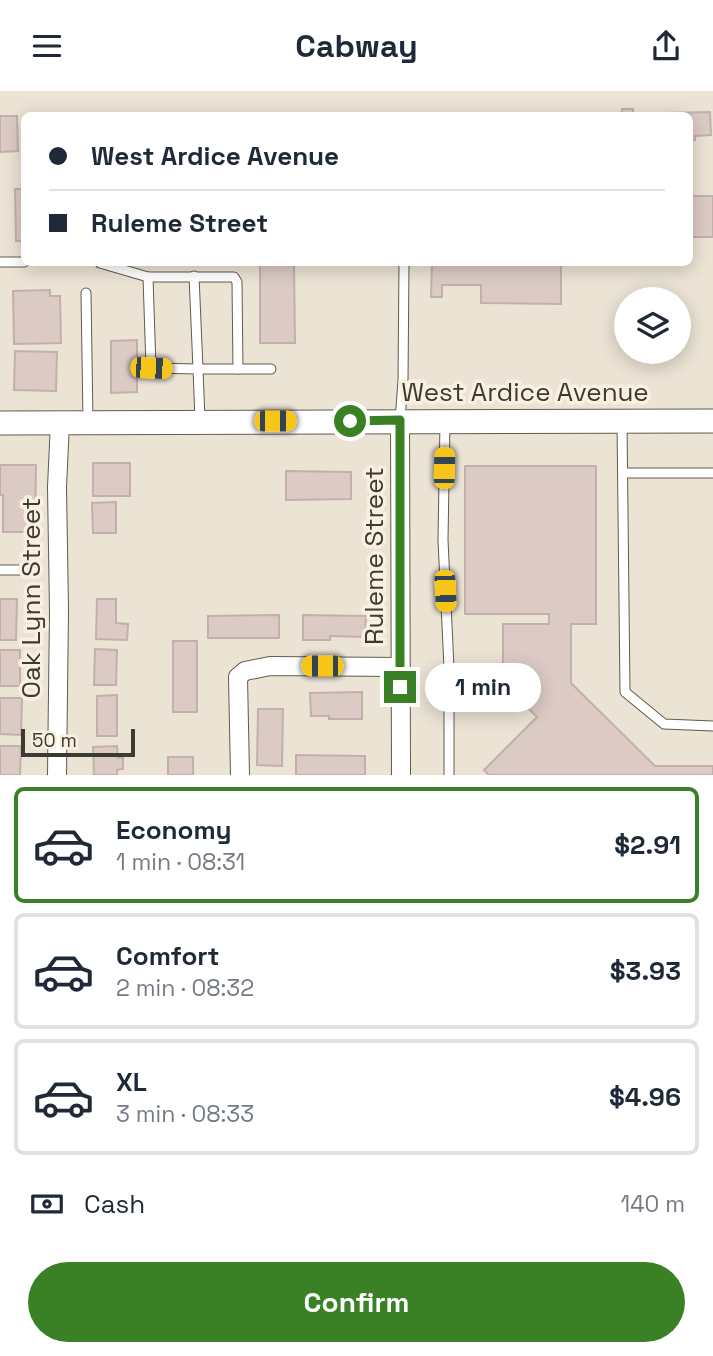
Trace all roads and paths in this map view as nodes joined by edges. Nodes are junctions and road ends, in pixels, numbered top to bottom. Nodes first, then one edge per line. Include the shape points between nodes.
1 (0, 262) edge
2 (21, 262) edge
3 (110, 266) edge
4 (404, 266) edge
5 (194, 276) junction
6 (148, 277) junction
7 (86, 293) dead end
8 (198, 369) junction
9 (238, 369) junction
10 (271, 369) dead end
11 (400, 420) junction
12 (445, 420) junction
13 (622, 420) junction
14 (200, 421) junction
15 (713, 421) edge
16 (60, 422) junction
17 (88, 422) junction
18 (0, 423) edge
19 (623, 473) junction
20 (713, 473) edge
21 (0, 570) edge
22 (29, 570) dead end
23 (400, 667) junction
24 (713, 726) edge
25 (57, 775) edge
26 (240, 775) edge
27 (401, 775) edge
28 (449, 775) edge

1 - 2 lane
3 - 6 lane
4 - 11 lane
5 - 6 lane
5 - 8 lane
5 - 9 lane via 234,277
6 - 8 lane via 151,368
7 - 17 lane
8 - 9 lane
8 - 14 lane
9 - 10 lane
11 - 12 street, West Ardice Avenue
11 - 14 street, West Ardice Avenue
11 - 23 street, Ruleme Street
12 - 13 street, West Ardice Avenue
12 - 28 lane
13 - 15 street, West Ardice Avenue
13 - 19 lane
14 - 17 street, West Ardice Avenue
16 - 17 street, West Ardice Avenue
16 - 18 street, West Ardice Avenue
16 - 25 street, Oak Lynn Street
19 - 20 lane
19 - 24 lane via 625,692 664,724
21 - 22 lane
23 - 26 street via 270,666 245,671 238,677
23 - 27 street, Ruleme Street

